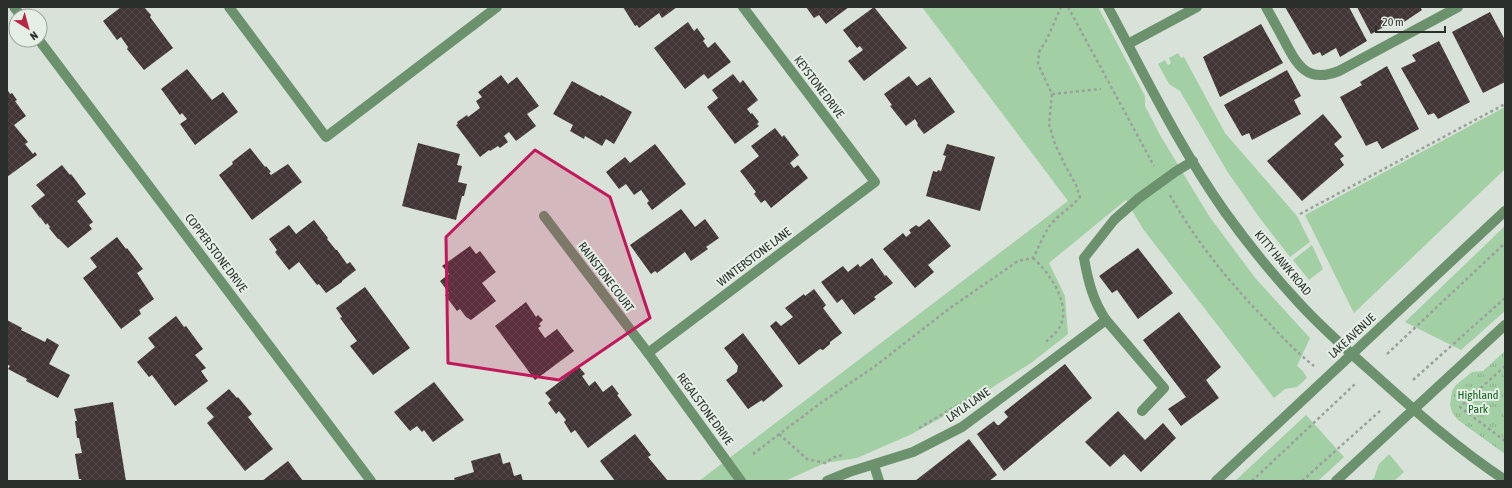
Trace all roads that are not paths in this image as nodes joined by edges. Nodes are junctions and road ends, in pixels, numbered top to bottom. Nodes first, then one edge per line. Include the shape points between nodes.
1 (229, 7) edge
2 (498, 7) edge
3 (743, 7) edge
4 (1108, 7) edge
5 (1197, 7) edge
6 (1266, 7) edge
7 (1458, 7) edge
8 (1128, 44) junction
9 (45, 48) edge
10 (1193, 161) junction
11 (875, 182) joint
12 (1505, 211) edge
13 (544, 216) dead end
14 (1106, 320) junction
15 (1505, 325) edge
16 (648, 353) junction
17 (1352, 354) junction
18 (1413, 410) junction
19 (1142, 411) dead end
20 (874, 465) junction
21 (1505, 480) edge
22 (371, 481) edge
23 (741, 481) edge
24 (828, 481) edge
25 (879, 481) edge
26 (1216, 481) edge
27 (1336, 481) edge

1 - 2 street via 326,137
3 - 11 street, KEYSTONE DRIVE
4 - 8 street, KITTY HAWK ROAD
5 - 8 street
6 - 7 street via 1296,62 1306,71 1322,76 1339,71
8 - 10 street, KITTY HAWK ROAD via 1174,131
9 - 22 street, COPPER STONE DRIVE
10 - 14 street via 1174,172 1114,220 1084,258 1089,286
10 - 17 street, KITTY HAWK ROAD via 1224,210 1272,273
11 - 16 street, WINTERSTONE LANE
12 - 17 street, LAKE AVENUE
13 - 16 street, RAINSTONE COURT
14 - 19 street via 1164,388
14 - 20 street, LAYLA LANE via 962,427 913,452
15 - 18 street
16 - 23 street, REGALSTONE DRIVE
17 - 18 street, KITTY HAWK ROAD
17 - 26 street, LAKE AVENUE
18 - 21 street, KITTY HAWK ROAD
18 - 27 street
20 - 24 street, LAYLA LANE
20 - 25 street

